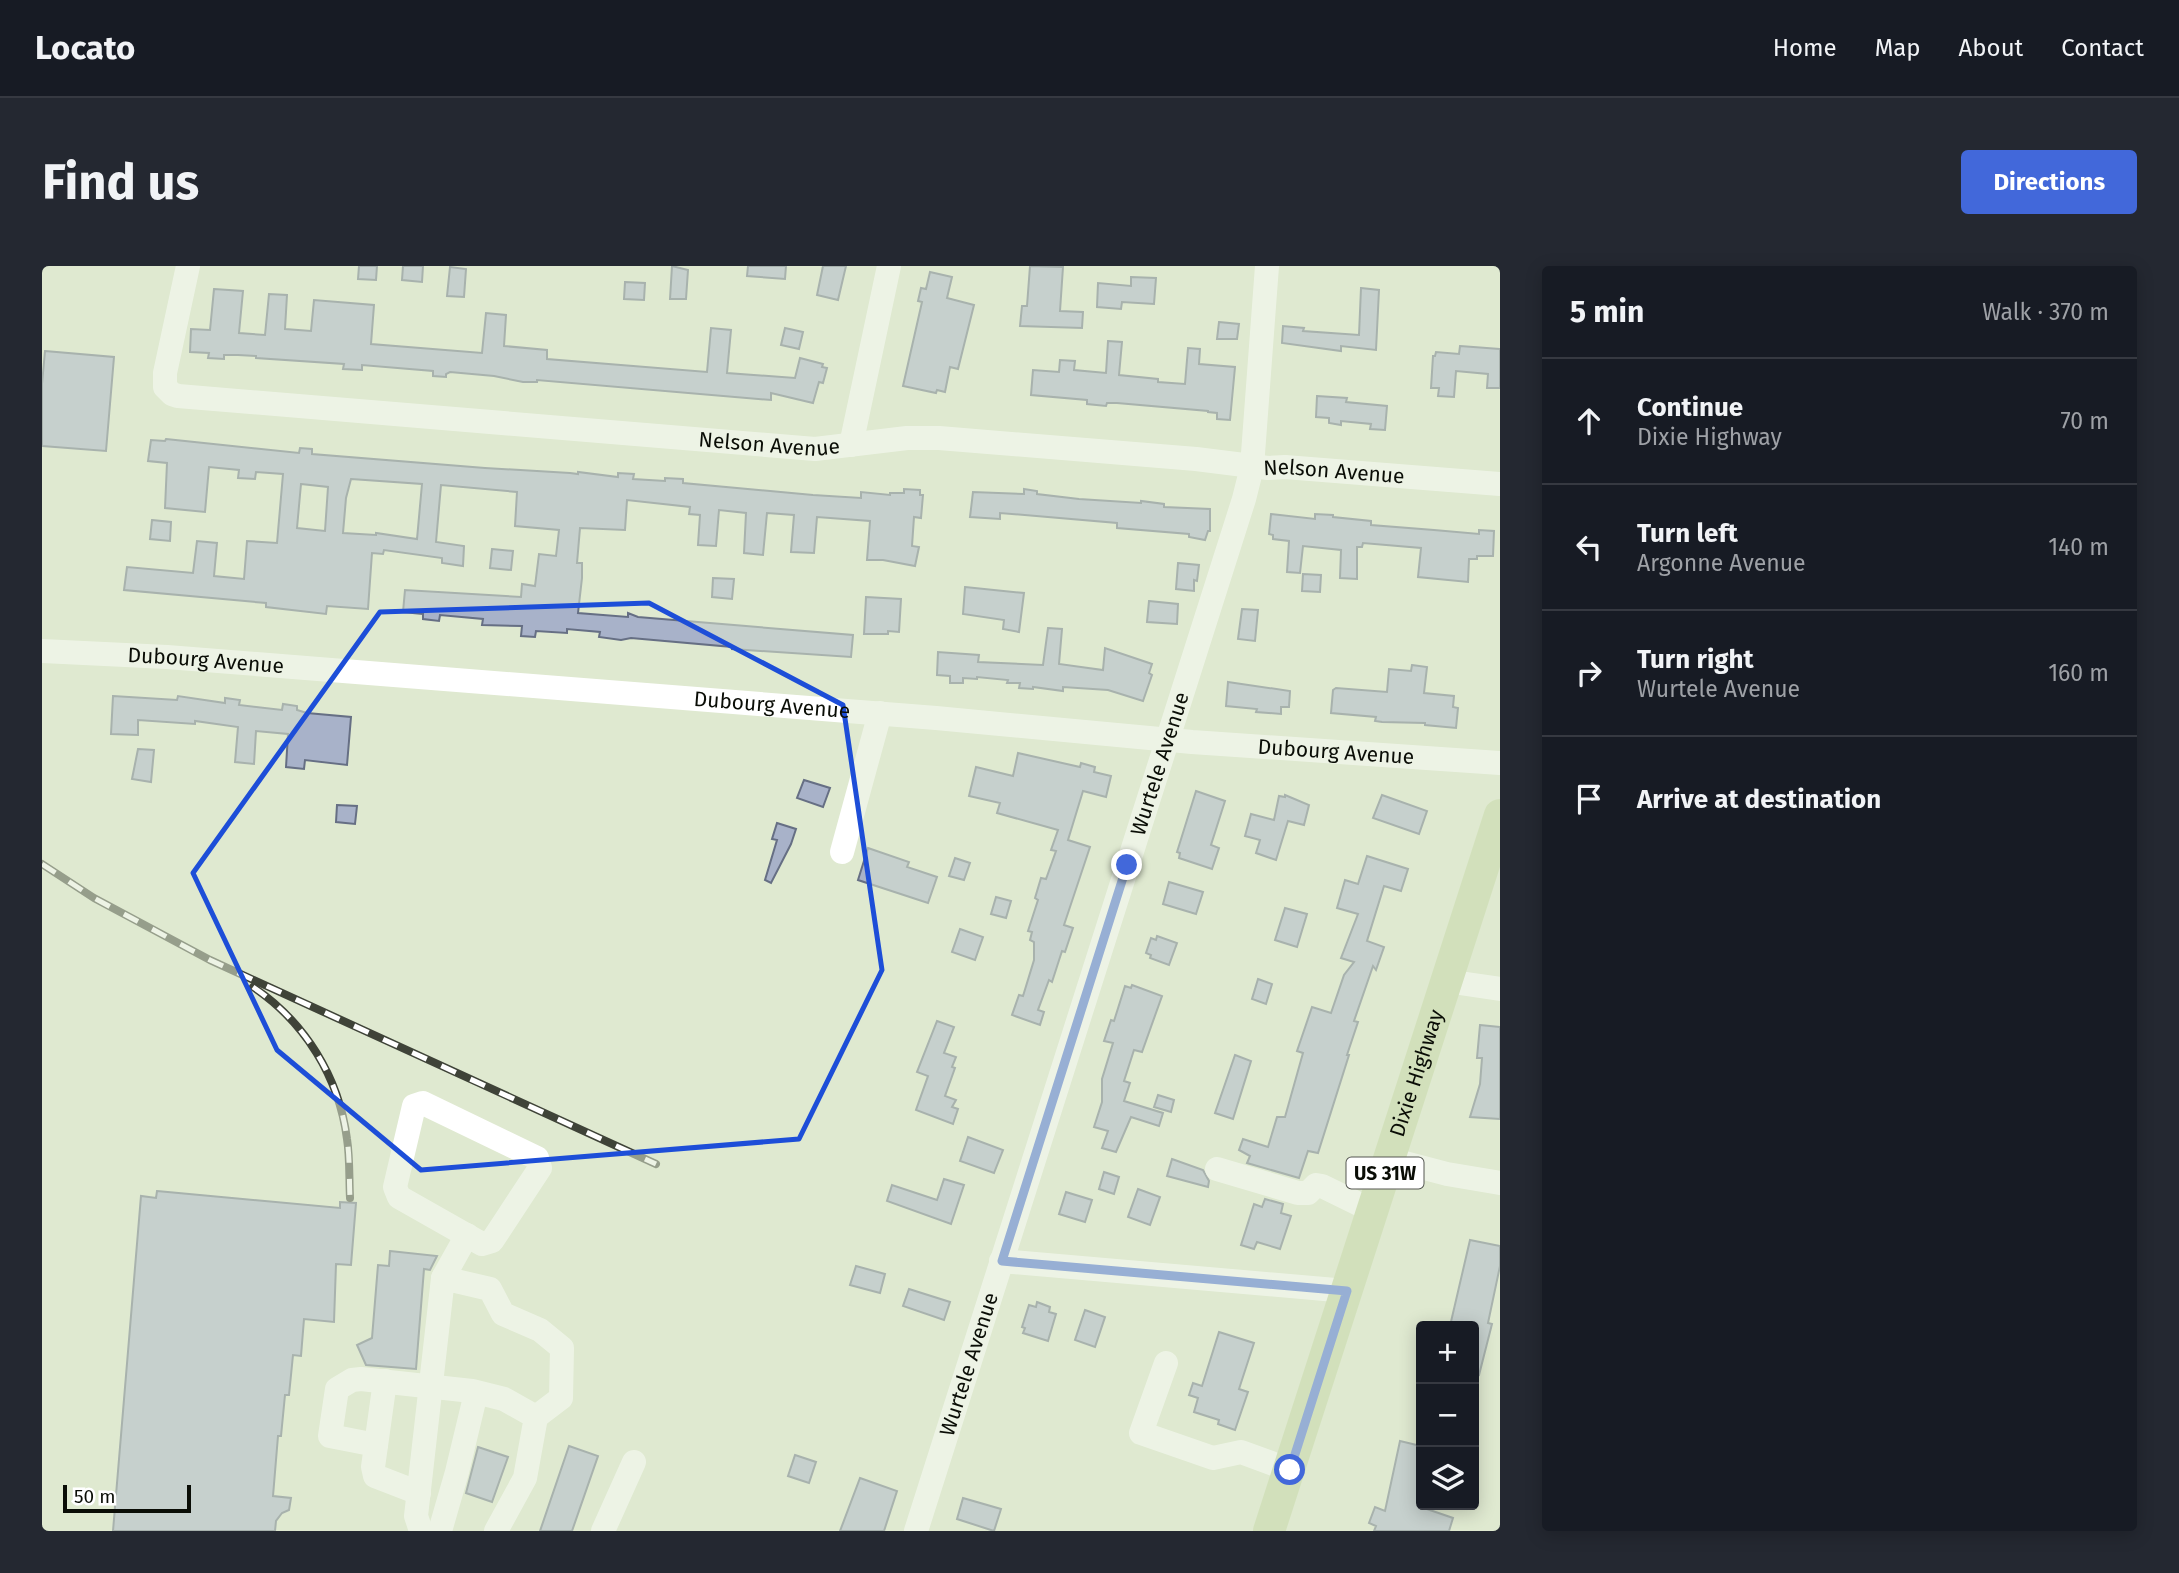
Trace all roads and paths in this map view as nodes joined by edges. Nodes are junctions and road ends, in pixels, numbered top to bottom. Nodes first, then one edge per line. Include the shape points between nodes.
1 (188, 266) edge
2 (889, 266) edge
3 (1267, 266) edge
4 (851, 445) junction
5 (1252, 467) junction
6 (1500, 484) edge
7 (42, 651) edge
8 (880, 713) junction
9 (1168, 739) junction
10 (1500, 763) edge
11 (1500, 815) edge
12 (842, 852) dead end
13 (1446, 981) junction
14 (1500, 989) edge
15 (1390, 1159) junction
16 (1217, 1169) dead end
17 (1500, 1183) edge
18 (1373, 1211) junction
19 (467, 1235) junction
20 (1002, 1261) junction
21 (443, 1278) junction
22 (1347, 1291) junction
23 (1166, 1363) dead end
24 (385, 1381) junction
25 (431, 1386) junction
26 (476, 1392) junction
27 (536, 1417) junction
28 (376, 1445) junction
29 (634, 1462) dead end
30 (1290, 1470) junction
31 (419, 1493) junction
32 (421, 1531) edge
33 (440, 1531) edge
34 (496, 1531) edge
35 (603, 1531) edge
36 (915, 1531) edge
37 (1269, 1531) edge

1 - 4 street, Nelson Avenue via 165,373 166,387 178,396 815,449
2 - 4 street
3 - 5 street, Wurtele Avenue
4 - 5 street, Nelson Avenue via 939,438
5 - 6 street, Nelson Avenue
5 - 9 street, Wurtele Avenue
7 - 8 street, Dubourg Avenue
8 - 9 street, Dubourg Avenue
8 - 12 street
9 - 10 street, Dubourg Avenue
9 - 20 street, Wurtele Avenue
11 - 13 main road, Dixie Highway / US 31W
13 - 14 street
13 - 15 main road, Dixie Highway / US 31W
15 - 17 street
15 - 18 main road, Dixie Highway / US 31W
16 - 18 street via 1298,1193 1322,1186
18 - 22 main road, Dixie Highway / US 31W
19 - 19 street via 482,1244 492,1241 540,1168 537,1158 423,1103 414,1106 396,1187 399,1197
19 - 21 street
20 - 22 street
20 - 36 street, Wurtele Avenue
21 - 25 street
21 - 27 street via 490,1289 503,1314 540,1329 562,1348 561,1398
22 - 30 main road, Dixie Highway / US 31W
23 - 30 street via 1141,1433 1213,1458 1241,1452
24 - 25 street
24 - 28 street
24 - 28 street via 345,1383 337,1389 332,1415 330,1436
25 - 26 street
25 - 31 street
26 - 27 street via 504,1399
26 - 33 street
27 - 34 street via 525,1478
28 - 31 street via 375,1476
29 - 35 street
30 - 37 main road, Dixie Highway / US 31W
31 - 32 street via 416,1516

